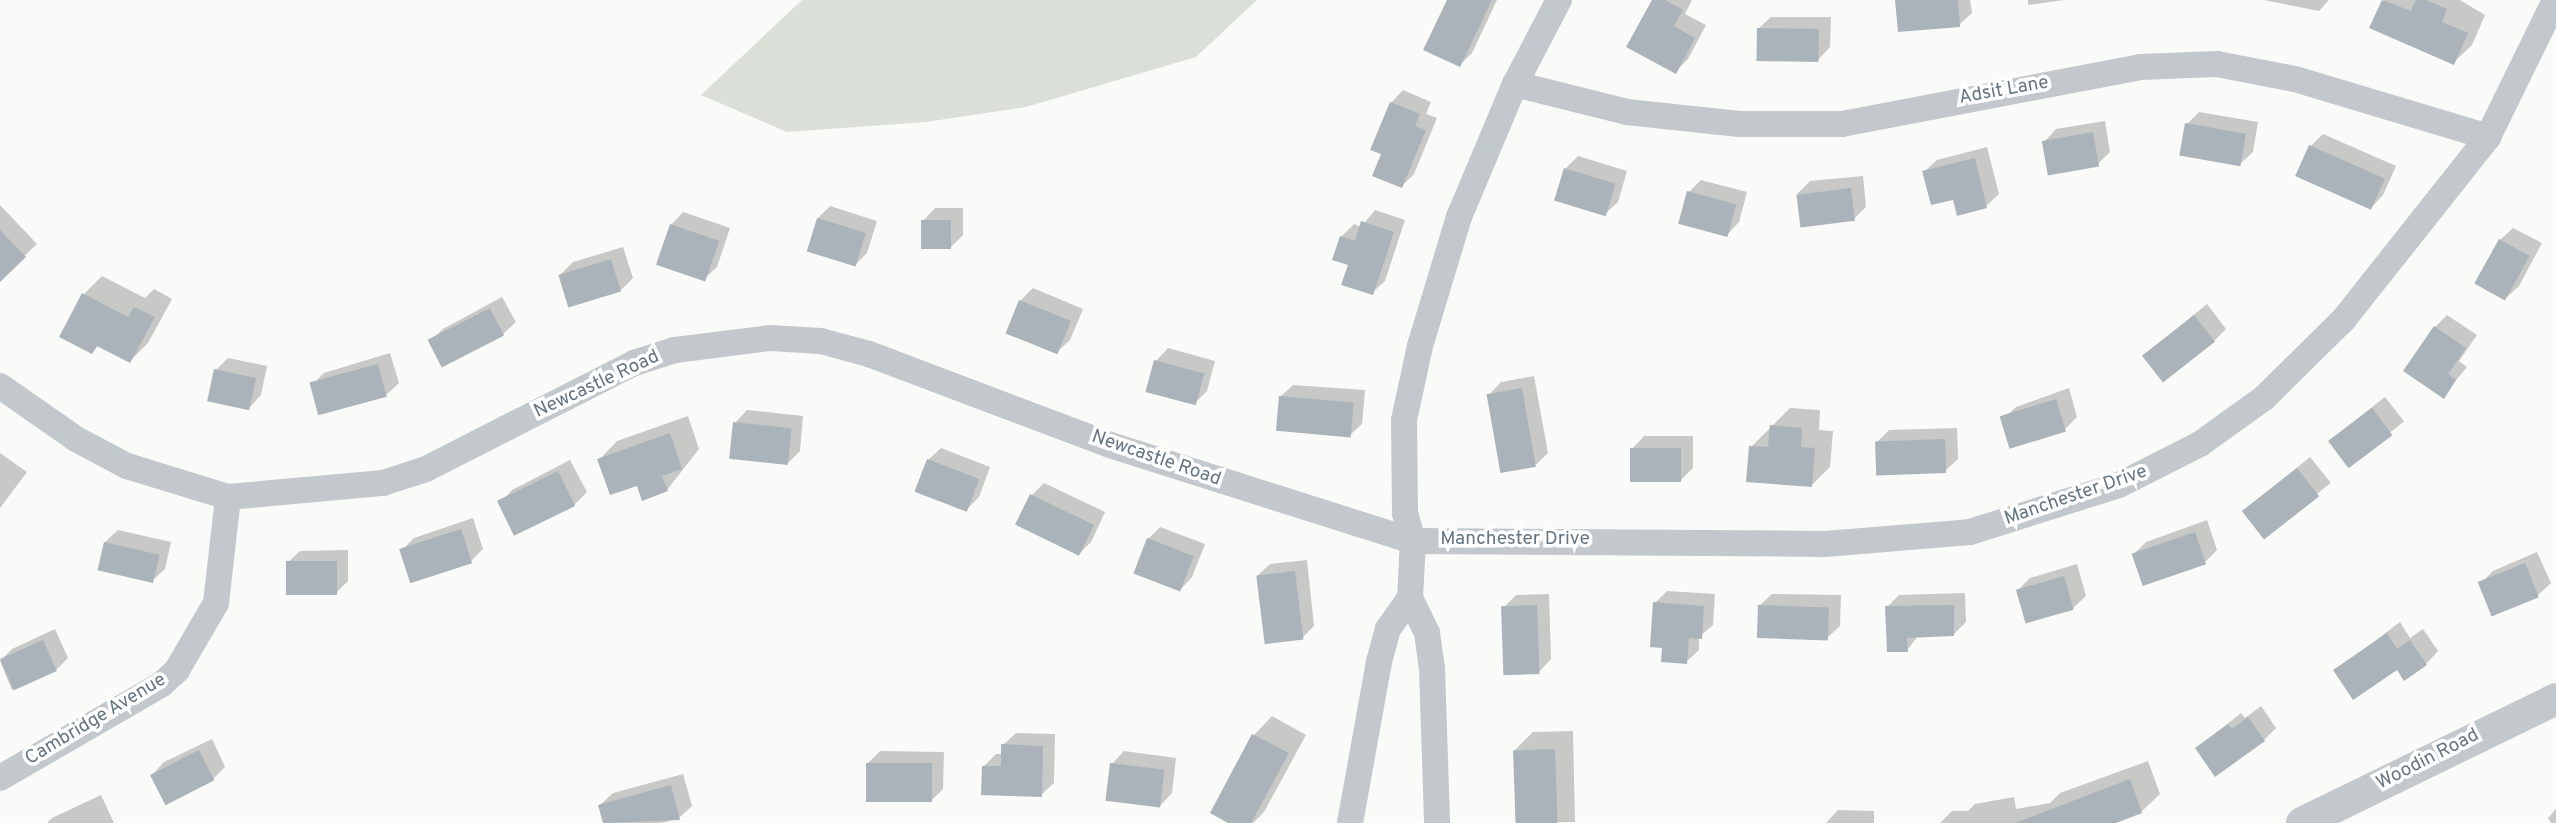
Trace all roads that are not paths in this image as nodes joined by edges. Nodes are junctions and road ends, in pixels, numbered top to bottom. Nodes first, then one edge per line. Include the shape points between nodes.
1 (1559, 0) edge
2 (2555, 0) edge
3 (1515, 84) junction
4 (2488, 137) junction
5 (0, 386) edge
6 (228, 497) junction
7 (1413, 541) junction
8 (1409, 598) junction
9 (2556, 699) edge
10 (0, 778) edge
11 (1350, 823) edge
12 (1437, 823) edge
13 (2302, 823) edge

1 - 3 street, Manchester Drive
2 - 4 street, Manchester Drive
3 - 4 street, Adsit Lane via 1627,113 1739,124 1842,124 2140,68 2217,64 2295,79
3 - 7 street, Manchester Drive via 1459,217 1420,346 1404,420 1405,513
4 - 7 street, Manchester Drive via 2344,319 2264,398 2200,444 2119,485 1970,531 1825,544
5 - 6 street, Newcastle Road via 76,439 127,466
6 - 7 street, Newcastle Road via 383,483 426,469 634,363 675,350 770,338 821,341 869,354 1110,445
6 - 10 street, Cambridge Avenue via 216,603 177,670 162,684
7 - 8 street, Manchester Drive
8 - 11 street via 1388,629 1379,662
8 - 12 street via 1427,633 1432,669
9 - 13 street, Woodin Road

